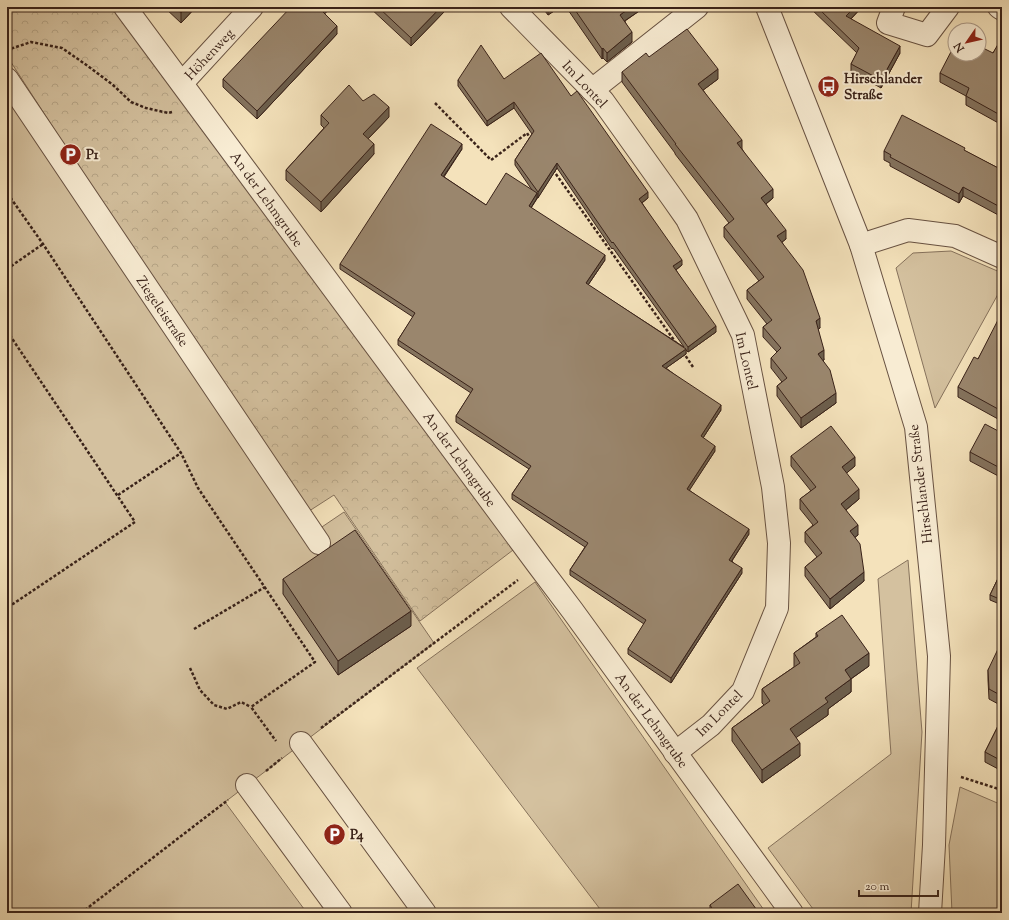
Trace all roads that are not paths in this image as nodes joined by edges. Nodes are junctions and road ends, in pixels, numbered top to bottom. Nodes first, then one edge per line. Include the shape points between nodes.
1 (125, 7) edge
2 (252, 7) edge
3 (511, 7) edge
4 (697, 7) edge
5 (767, 7) edge
6 (894, 7) edge
7 (948, 7) edge
8 (999, 7) edge
9 (1002, 9) edge
10 (7, 79) edge
11 (182, 83) junction
12 (592, 90) junction
13 (861, 245) junction
14 (1002, 257) edge
15 (319, 543) dead end
16 (301, 743) dead end
17 (676, 753) junction
18 (247, 785) dead end
19 (341, 913) edge
20 (425, 913) edge
21 (792, 913) edge
22 (930, 913) edge

1 - 11 street, An der Lehmgrube
2 - 11 street, Höhenweg
3 - 12 street, Im Lontel
4 - 12 street
5 - 13 street, Hirschlander Straße
6 - 7 street via 888,23 927,35
8 - 9 street
10 - 15 street, Ziegeleistraße
11 - 17 street, An der Lehmgrube
12 - 17 street, Im Lontel via 603,101 687,219 743,335 774,495 779,543 777,608 743,691 711,725
13 - 14 street via 908,230 955,236
13 - 22 street, Hirschlander Straße via 916,427 939,656
16 - 20 street
17 - 21 street, An der Lehmgrube
18 - 19 street

